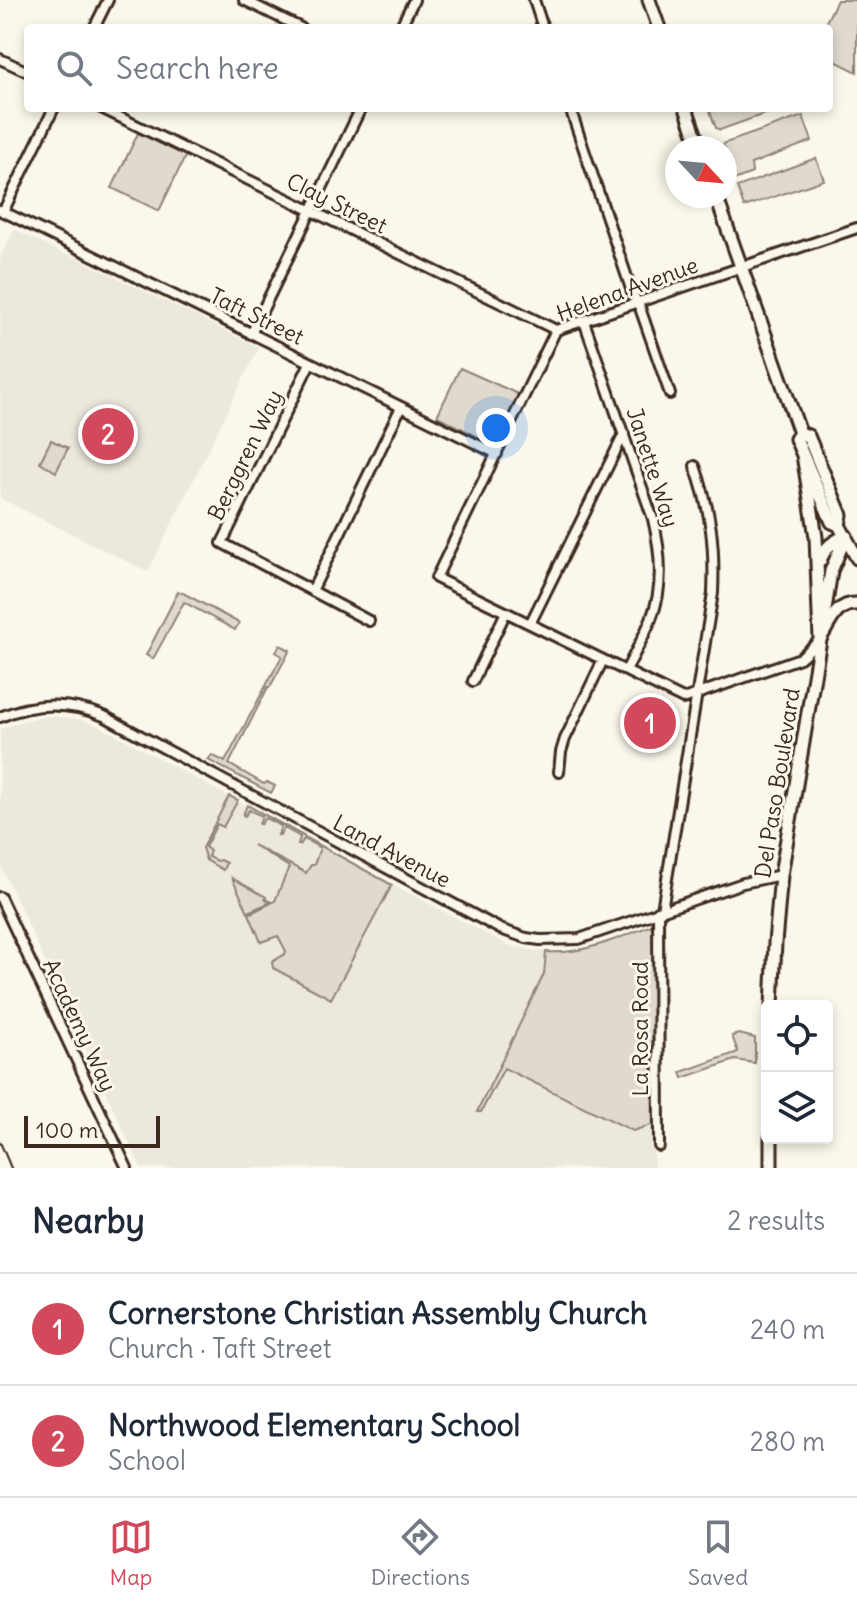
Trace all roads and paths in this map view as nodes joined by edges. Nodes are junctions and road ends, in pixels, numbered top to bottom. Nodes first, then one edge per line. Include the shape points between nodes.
1 (108, 0) edge
2 (244, 0) edge
3 (414, 0) edge
4 (534, 0) edge
5 (649, 0) edge
6 (96, 24) edge
7 (293, 24) edge
8 (402, 24) edge
9 (542, 24) edge
10 (658, 24) edge
11 (0, 59) edge
12 (24, 70) edge
13 (52, 112) edge
14 (109, 112) edge
15 (359, 112) edge
16 (571, 112) edge
17 (687, 112) edge
18 (696, 136) edge
19 (720, 208) edge
20 (311, 210) junction
21 (2, 211) edge
22 (857, 228) edge
23 (741, 268) junction
24 (636, 303) junction
25 (584, 321) junction
26 (556, 330) junction
27 (251, 334) junction
28 (310, 363) junction
29 (670, 394) dead end
30 (401, 407) junction
31 (800, 433) junction
32 (624, 434) junction
33 (497, 454) junction
34 (803, 455) junction
35 (695, 466) dead end
36 (839, 525) junction
37 (846, 536) junction
38 (857, 558) edge
39 (818, 566) junction
40 (312, 591) junction
41 (857, 604) edge
42 (506, 612) junction
43 (369, 621) dead end
44 (530, 624) junction
45 (820, 640) junction
46 (603, 660) junction
47 (626, 671) junction
48 (473, 681) dead end
49 (697, 694) junction
50 (0, 717) edge
51 (559, 772) dead end
52 (781, 875) junction
53 (0, 897) edge
54 (660, 910) junction
55 (772, 1000) edge
56 (771, 1144) edge
57 (659, 1146) dead end
58 (127, 1168) edge
59 (771, 1168) edge

1 - 6 street
2 - 7 street
3 - 8 street
4 - 9 street
5 - 10 main road
11 - 12 street
13 - 21 street
14 - 20 street, Clay Street
15 - 20 street
16 - 24 street
17 - 18 main road
19 - 23 main road
20 - 26 street, Clay Street
20 - 27 street
21 - 27 street, Taft Street
22 - 23 street, Helena Avenue
23 - 24 street, Helena Avenue
23 - 31 main road
24 - 25 street, Helena Avenue
24 - 29 street
25 - 26 street, Helena Avenue
25 - 32 street, Janette Way
26 - 33 street, Helena Avenue
27 - 28 street, Taft Street
28 - 30 street, Taft Street
28 - 40 street, Berggren Way via 222,543
30 - 33 street, Taft Street
30 - 40 street
31 - 34 main road via 796,439
31 - 36 main road via 808,436 841,515
32 - 44 street
32 - 47 street, Janette Way via 660,553 652,618
33 - 42 street, Helena Avenue via 436,578
34 - 36 main road via 832,522
34 - 39 main road, Del Paso Boulevard
35 - 49 street, La Rosa Road via 711,518 714,568
36 - 37 main road
37 - 38 main road
37 - 39 main road via 823,551
37 - 45 main road via 831,571
39 - 45 main road, Del Paso Boulevard
40 - 43 street, Berggren Way
41 - 45 main road via 837,611
42 - 44 street
42 - 48 street
44 - 46 street
45 - 49 street via 800,658
45 - 52 main road, Del Paso Boulevard
46 - 47 street
46 - 51 street via 565,739
47 - 49 street via 683,699
49 - 54 street, La Rosa Road
50 - 54 street, Land Avenue via 47,705 104,716 513,934 569,940
52 - 54 street, Land Avenue
52 - 55 main road, Del Paso Boulevard
53 - 58 street, Academy Way
54 - 57 street, La Rosa Road
56 - 59 main road

